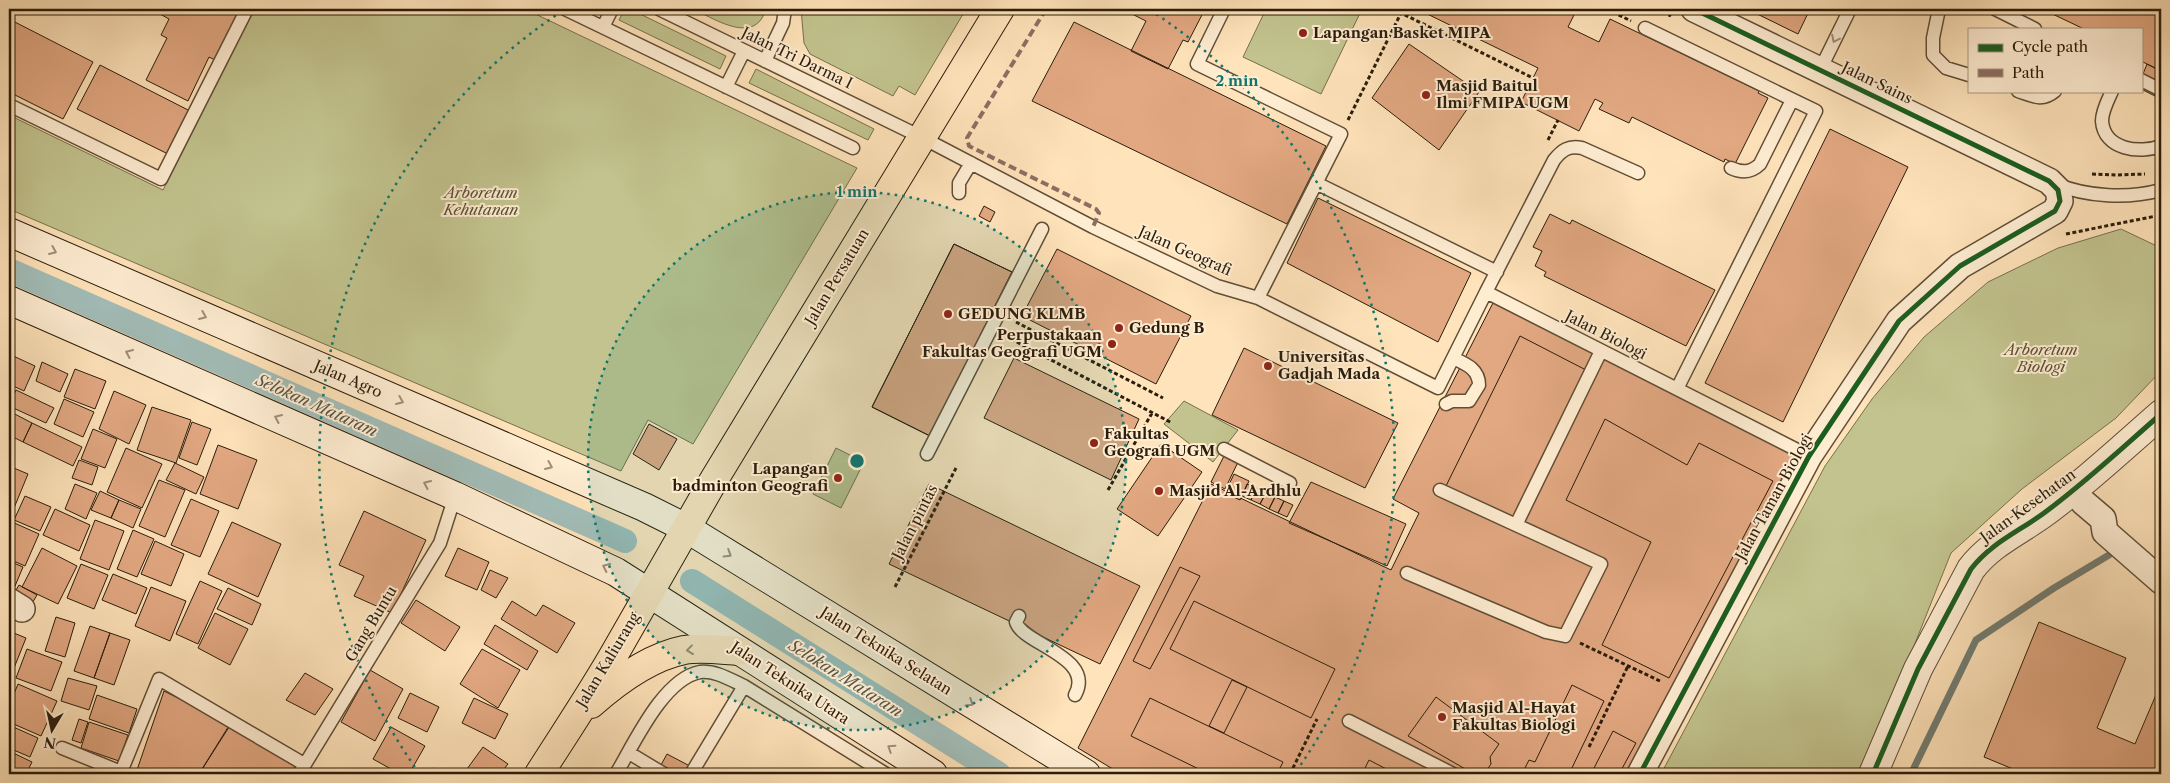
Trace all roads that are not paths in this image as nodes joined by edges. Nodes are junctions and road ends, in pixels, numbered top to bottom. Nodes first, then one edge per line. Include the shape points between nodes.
1 (247, 9) edge
2 (565, 9) edge
3 (612, 9) edge
4 (659, 9) edge
5 (785, 9) edge
6 (1000, 9) edge
7 (1224, 9) edge
8 (1694, 9) edge
9 (1850, 9) edge
10 (1939, 9) edge
11 (1994, 9) edge
12 (602, 27) junction
13 (1645, 28) road end
14 (2033, 28) edge
15 (744, 51) junction
16 (765, 61) junction
17 (1820, 70) junction
18 (1968, 76) edge
19 (2142, 80) edge
20 (726, 87) junction
21 (2161, 90) edge
22 (2021, 92) edge
23 (2054, 92) edge
24 (2112, 92) edge
25 (1792, 100) junction
26 (9, 105) edge
27 (921, 137) junction
28 (2161, 146) edge
29 (853, 148) dead end
30 (971, 163) junction
31 (1730, 168) dead end
32 (1638, 173) dead end
33 (2049, 181) junction
34 (1316, 183) junction
35 (2161, 190) edge
36 (959, 193) dead end
37 (1042, 229) dead end
38 (9, 232) edge
39 (1496, 272) junction
40 (1486, 292) junction
41 (1258, 298) junction
42 (9, 302) edge
43 (1601, 350) junction
44 (1453, 358) junction
45 (1677, 389) junction
46 (1446, 404) dead end
47 (2161, 414) edge
48 (2161, 435) edge
49 (1224, 449) dead end
50 (927, 454) dead end
51 (1809, 456) junction
52 (1290, 483) dead end
53 (1440, 490) dead end
54 (455, 496) junction
55 (2086, 504) junction
56 (1516, 525) junction
57 (681, 537) junction
58 (2149, 556) edge
59 (1407, 573) dead end
60 (2161, 581) edge
61 (653, 584) junction
62 (1019, 616) dead end
63 (739, 650) junction
64 (744, 686) junction
65 (1075, 695) dead end
66 (572, 720) junction
67 (1349, 721) dead end
68 (62, 748) dead end
69 (629, 753) junction
70 (301, 769) edge
71 (123, 773) edge
72 (539, 774) edge
73 (616, 774) edge
74 (664, 774) edge
75 (691, 774) edge
76 (886, 774) edge
77 (932, 774) edge
78 (1086, 774) edge
79 (1453, 774) edge
80 (1640, 774) edge
81 (1873, 774) edge
82 (1892, 774) edge

1 - 26 lane via 161,179
2 - 12 lane
3 - 12 lane
4 - 15 lane, Jalan Tri Darma I
5 - 16 lane via 783,23
6 - 27 main road, Jalan Persatuan
7 - 34 lane via 1197,64 1341,134
8 - 17 street, Jalan Sains
9 -> 17 lane
10 - 18 lane via 1933,56 1946,68
11 - 14 lane
12 - 20 lane
13 - 25 lane
15 - 16 lane, Jalan Tri Darma I
15 - 20 lane
16 - 27 lane, Jalan Tri Darma I
17 - 33 street, Jalan Sains
19 - 21 lane
20 - 29 lane
22 - 23 lane via 2037,98 2048,98
24 - 28 lane via 2102,120 2105,132 2112,140 2123,148 2137,151
25 - 31 lane via 1760,164 1743,172
25 - 45 lane via 1816,112
27 - 30 lane, Jalan Geografi
27 - 57 main road, Jalan Persatuan
30 - 36 lane via 960,183
30 - 41 lane, Jalan Geografi via 1217,286
32 - 39 lane via 1582,148 1575,146 1562,151 1554,160
33 - 35 lane via 2108,195
33 - 51 street, Jalan Taman Biologi via 2061,198 2053,225 1960,266 1904,316
34 - 39 lane
34 - 41 lane
37 - 50 lane
38 -> 57 main road, Jalan Agro via 635,503
39 - 40 lane
40 - 43 lane, Jalan Biologi
40 - 44 lane
41 - 44 lane, Jalan Geografi via 1438,388
54 -> 42 main road
43 - 45 lane, Jalan Biologi
43 - 56 lane
44 - 46 lane via 1476,373 1479,385 1470,400
45 - 51 lane, Jalan Biologi
47 - 55 main road, Jalan Kesehatan
48 - 55 main road, Jalan Kesehatan
49 - 52 lane
51 - 80 street, Jalan Taman Biologi
53 - 56 lane
61 -> 54 main road via 616,572
54 - 70 lane, Gang Buntu via 440,542
55 - 58 street via 2117,520 2122,535
55 - 81 main road, Jalan Kesehatan via 2042,515 1990,548 1971,569 1918,669
55 - 82 main road, Jalan Kesehatan via 2007,556 1986,580 1935,670
56 - 59 lane via 1601,564 1566,636 1546,632
57 - 61 main road, Jalan Kaliurang
57 -> 78 main road, Jalan Teknika Selatan
58 - 60 street
61 - 63 main road, Jalan Teknika Utara
61 - 66 main road, Jalan Kaliurang
62 - 65 lane via 1016,622 1023,633 1069,663 1078,682
63 -> 66 main road via 701,649 669,654 624,678
77 -> 63 main road, Jalan Teknika Utara
64 - 69 lane via 718,674 701,672 681,680 664,698
64 - 75 lane
64 - 76 lane
66 - 72 main road, Jalan Kaliurang
67 - 79 lane
68 - 71 lane, Gang Buntu
69 - 73 lane
69 - 74 lane
70 - 71 lane, Gang Buntu via 159,679

